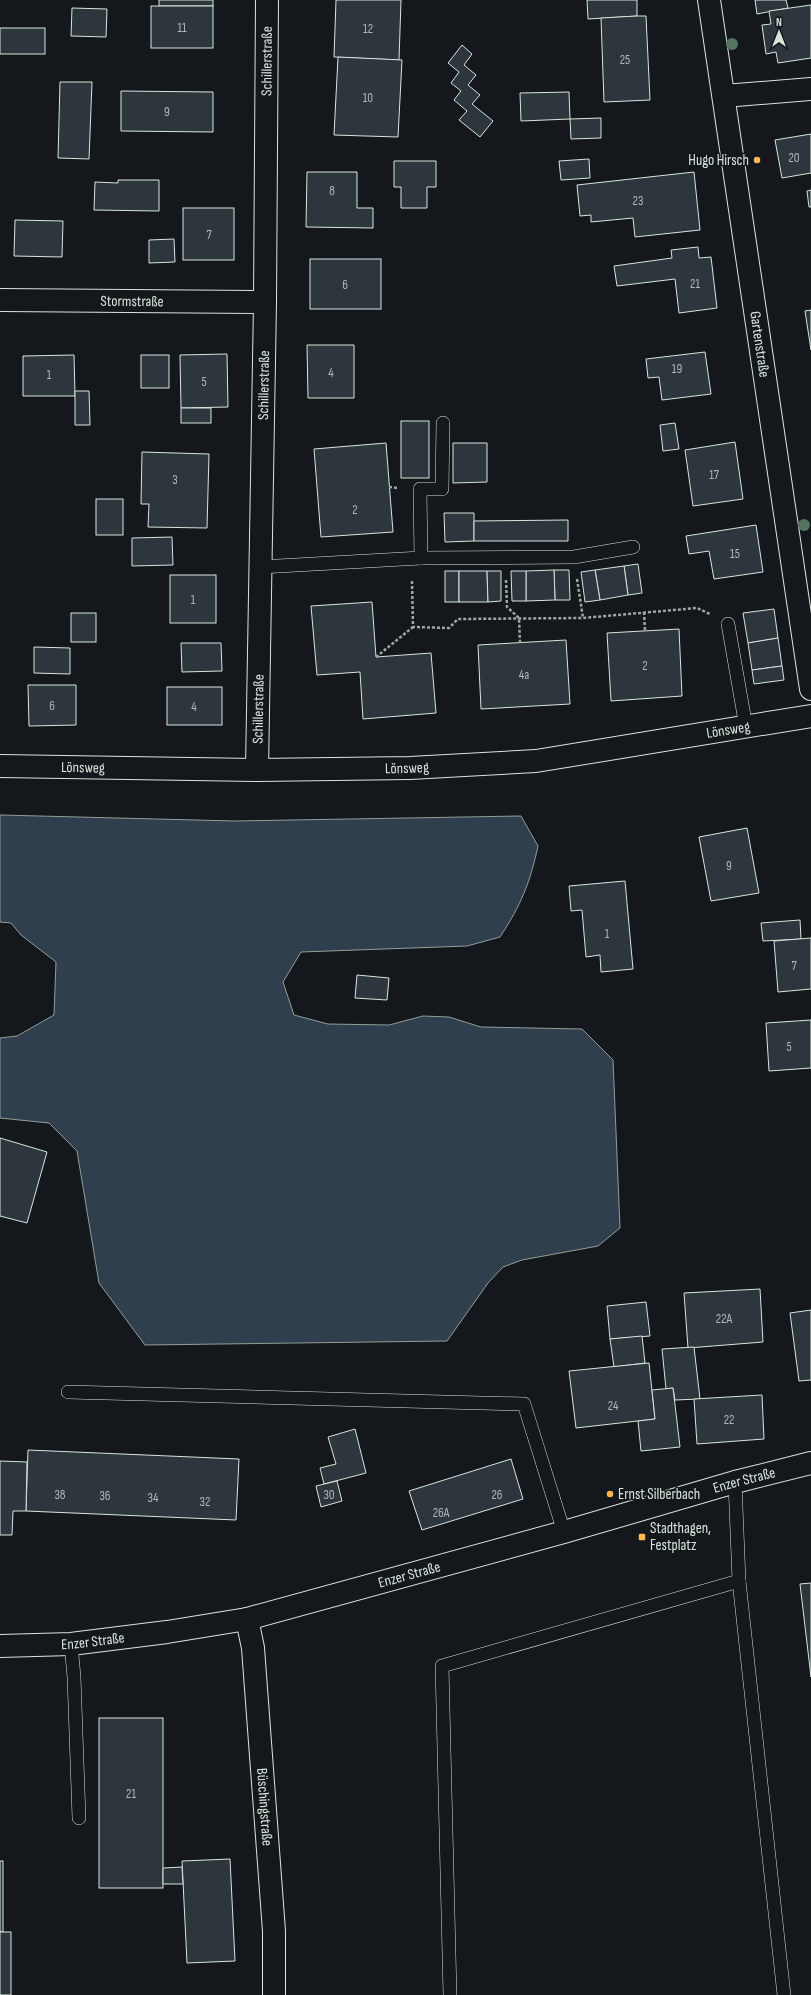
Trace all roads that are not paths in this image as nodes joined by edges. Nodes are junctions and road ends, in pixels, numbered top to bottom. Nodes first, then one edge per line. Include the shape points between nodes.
1 (267, 0) edge
2 (709, 0) edge
3 (811, 89) edge
4 (724, 96) junction
5 (0, 300) edge
6 (265, 302) junction
7 (443, 423) dead end
8 (633, 547) dead end
9 (417, 558) junction
10 (260, 567) junction
11 (728, 624) road end
12 (811, 689) edge
13 (811, 716) edge
14 (746, 727) junction
15 (0, 766) edge
16 (257, 770) junction
17 (68, 1392) dead end
18 (811, 1463) edge
19 (735, 1482) junction
20 (564, 1532) junction
21 (739, 1581) junction
22 (247, 1619) junction
23 (71, 1644) junction
24 (0, 1646) edge
25 (79, 1818) dead end
26 (274, 1995) edge
27 (450, 1995) edge
28 (784, 1995) edge

1 - 6 street, Schillerstraße
2 - 4 street, Gartenstraße
3 - 4 street
4 - 12 street, Gartenstraße
5 - 6 street, Stormstraße
6 - 10 street, Schillerstraße
7 - 9 lane via 442,489 420,489
8 - 9 lane via 574,557
9 - 10 lane
10 - 16 street, Schillerstraße
11 - 14 lane
13 - 14 street, Lönsweg
14 - 16 street, Lönsweg via 536,761 410,768
15 - 16 street, Lönsweg
17 - 20 lane via 524,1404
18 - 19 street, Enzer Straße
19 - 20 street, Enzer Straße
19 - 21 lane
20 - 22 street, Enzer Straße
21 - 27 lane via 442,1666
21 - 28 lane
22 - 23 street, Enzer Straße
22 - 26 street, Büschingstraße via 253,1648 274,1924
23 - 24 street, Enzer Straße
23 - 25 lane

